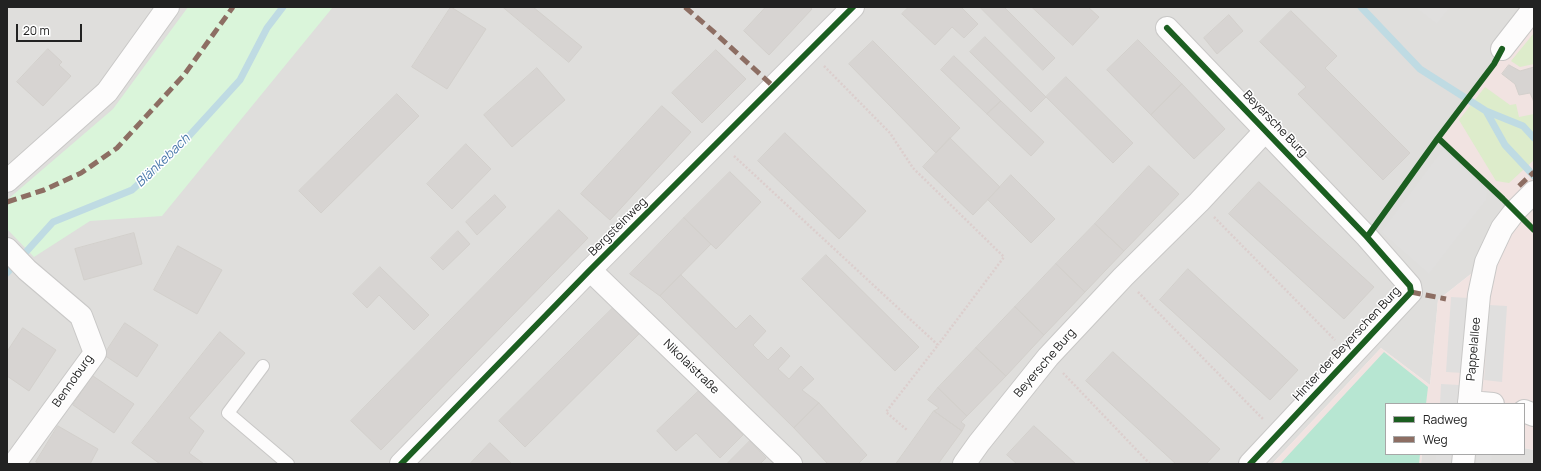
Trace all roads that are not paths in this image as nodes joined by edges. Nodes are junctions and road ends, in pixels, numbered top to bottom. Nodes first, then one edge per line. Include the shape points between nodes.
1 (168, 7) edge
2 (853, 7) edge
3 (1534, 8) edge
4 (1167, 28) dead end
5 (1502, 49) dead end
6 (1266, 130) junction
7 (7, 181) edge
8 (1531, 194) edge
9 (1367, 237) joint
10 (7, 249) edge
11 (590, 270) junction
12 (263, 366) dead end
13 (1469, 403) edge
14 (786, 462) edge
15 (14, 464) edge
16 (288, 464) edge
17 (401, 464) edge
18 (964, 464) edge
19 (1250, 464) edge

1 - 7 street via 107,92
2 - 11 street, Bergsteinweg
3 - 5 street
4 - 6 street, Beyersche Burg
6 - 9 street, Beyersche Burg
6 - 18 street, Beyersche Burg via 1048,357
8 - 13 street, Pappelallee via 1502,228 1486,262 1479,295
9 - 19 street, Hinter der Beyerschen Burg via 1410,286 1411,292
10 - 15 street, Bennoburg via 27,270 81,316 94,353
11 - 14 street, Nikolaistraße
11 - 17 street, Bergsteinweg
12 - 16 lane via 228,413

